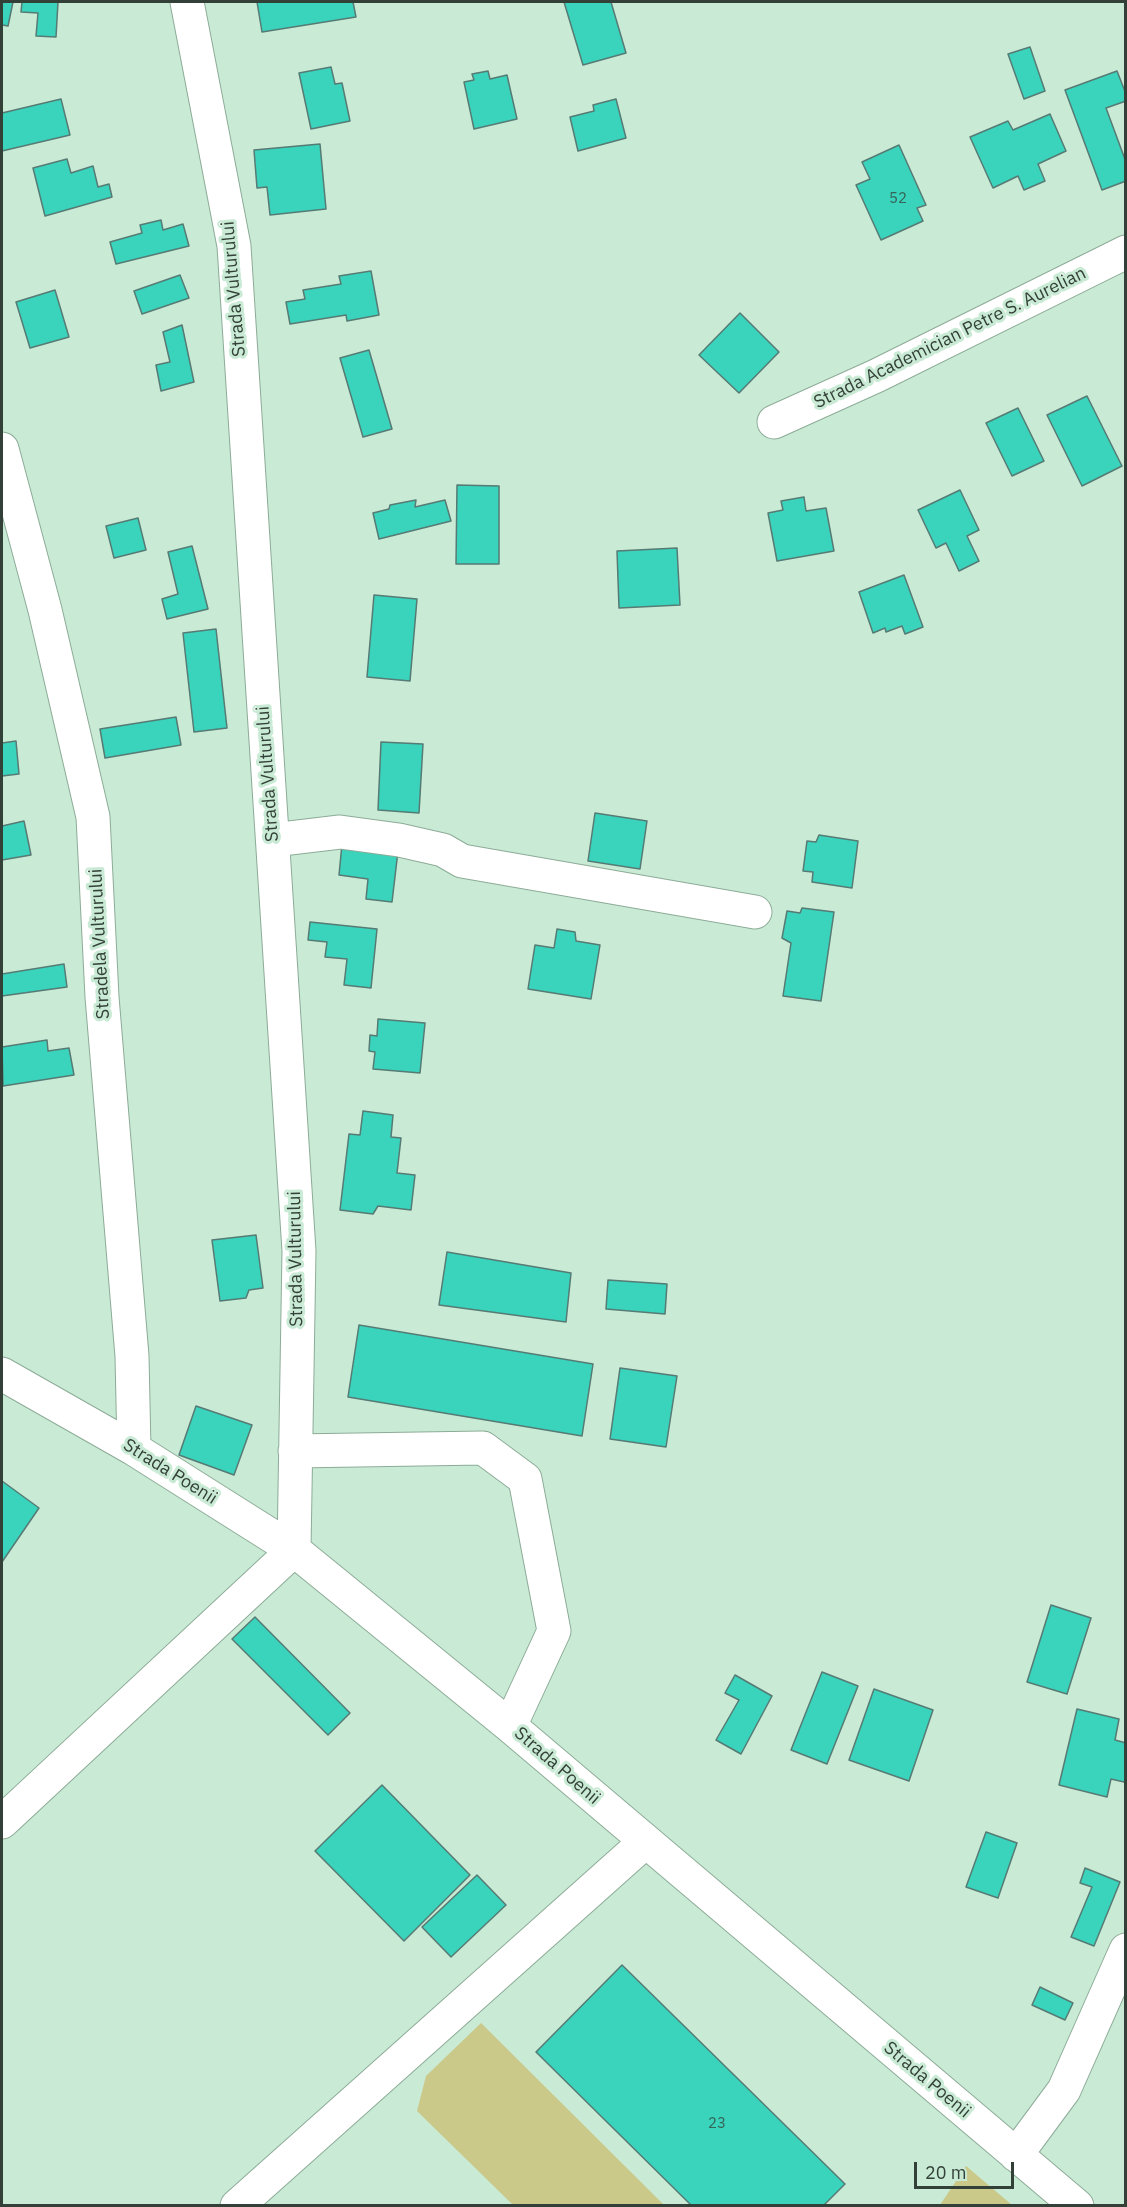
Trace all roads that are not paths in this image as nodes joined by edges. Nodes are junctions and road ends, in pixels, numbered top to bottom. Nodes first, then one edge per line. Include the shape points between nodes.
1 (187, 2) edge
2 (1125, 252) edge
3 (774, 422) dead end
4 (2, 449) edge
5 (273, 840) junction
6 (755, 912) dead end
7 (2, 1374) edge
8 (134, 1449) junction
9 (295, 1451) junction
10 (294, 1550) junction
11 (510, 1726) junction
12 (2, 1822) edge
13 (645, 1842) junction
14 (1125, 1950) edge
15 (1016, 2155) junction
16 (237, 2205) edge
17 (1077, 2205) edge

1 - 5 street, Strada Vulturului via 234,246
2 - 3 street, Strada Academician Petre S. Aurelian via 876,376
4 - 8 street, Stradela Vulturului via 45,610 93,817 102,997 132,1356
5 - 6 street via 340,832 399,840 444,850 462,861
5 - 9 street, Strada Vulturului via 299,1251
7 - 8 street, Strada Poenii
8 - 10 street, Strada Poenii
9 - 10 street, Strada Vulturului
9 - 11 street via 483,1448 525,1479 554,1631
10 - 11 street, Strada Poenii
10 - 12 street
11 - 13 street, Strada Poenii
13 - 15 street, Strada Poenii
13 - 16 street
14 - 15 street via 1064,2090
15 - 17 street, Strada Poenii

